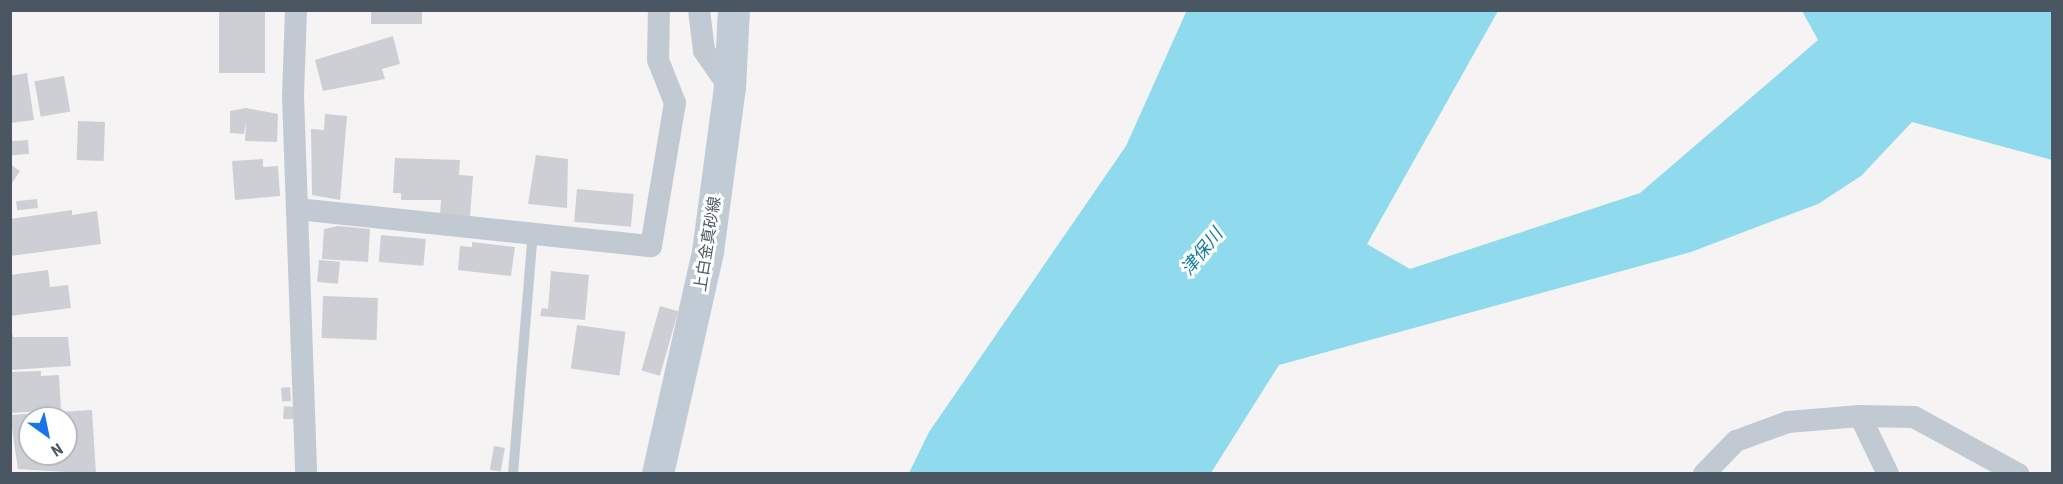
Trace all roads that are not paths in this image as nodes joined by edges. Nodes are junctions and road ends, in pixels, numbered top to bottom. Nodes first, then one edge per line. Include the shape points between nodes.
1 (296, 10) edge
2 (659, 10) edge
3 (699, 10) edge
4 (734, 10) edge
5 (730, 88) junction
6 (297, 209) junction
7 (533, 234) junction
8 (1860, 416) junction
9 (306, 474) edge
10 (513, 474) edge
11 (658, 474) edge
12 (1704, 474) edge
13 (1887, 474) edge
14 (2018, 474) edge

1 - 6 street
2 - 7 street via 658,60 675,104 651,246
3 - 5 street via 704,51
4 - 5 main road, 上白金真砂線
5 - 11 main road, 上白金真砂線 via 708,252
6 - 7 street
6 - 9 street
7 - 10 lane
8 - 12 street via 1788,422 1736,441
8 - 13 street
8 - 14 street via 1914,417

